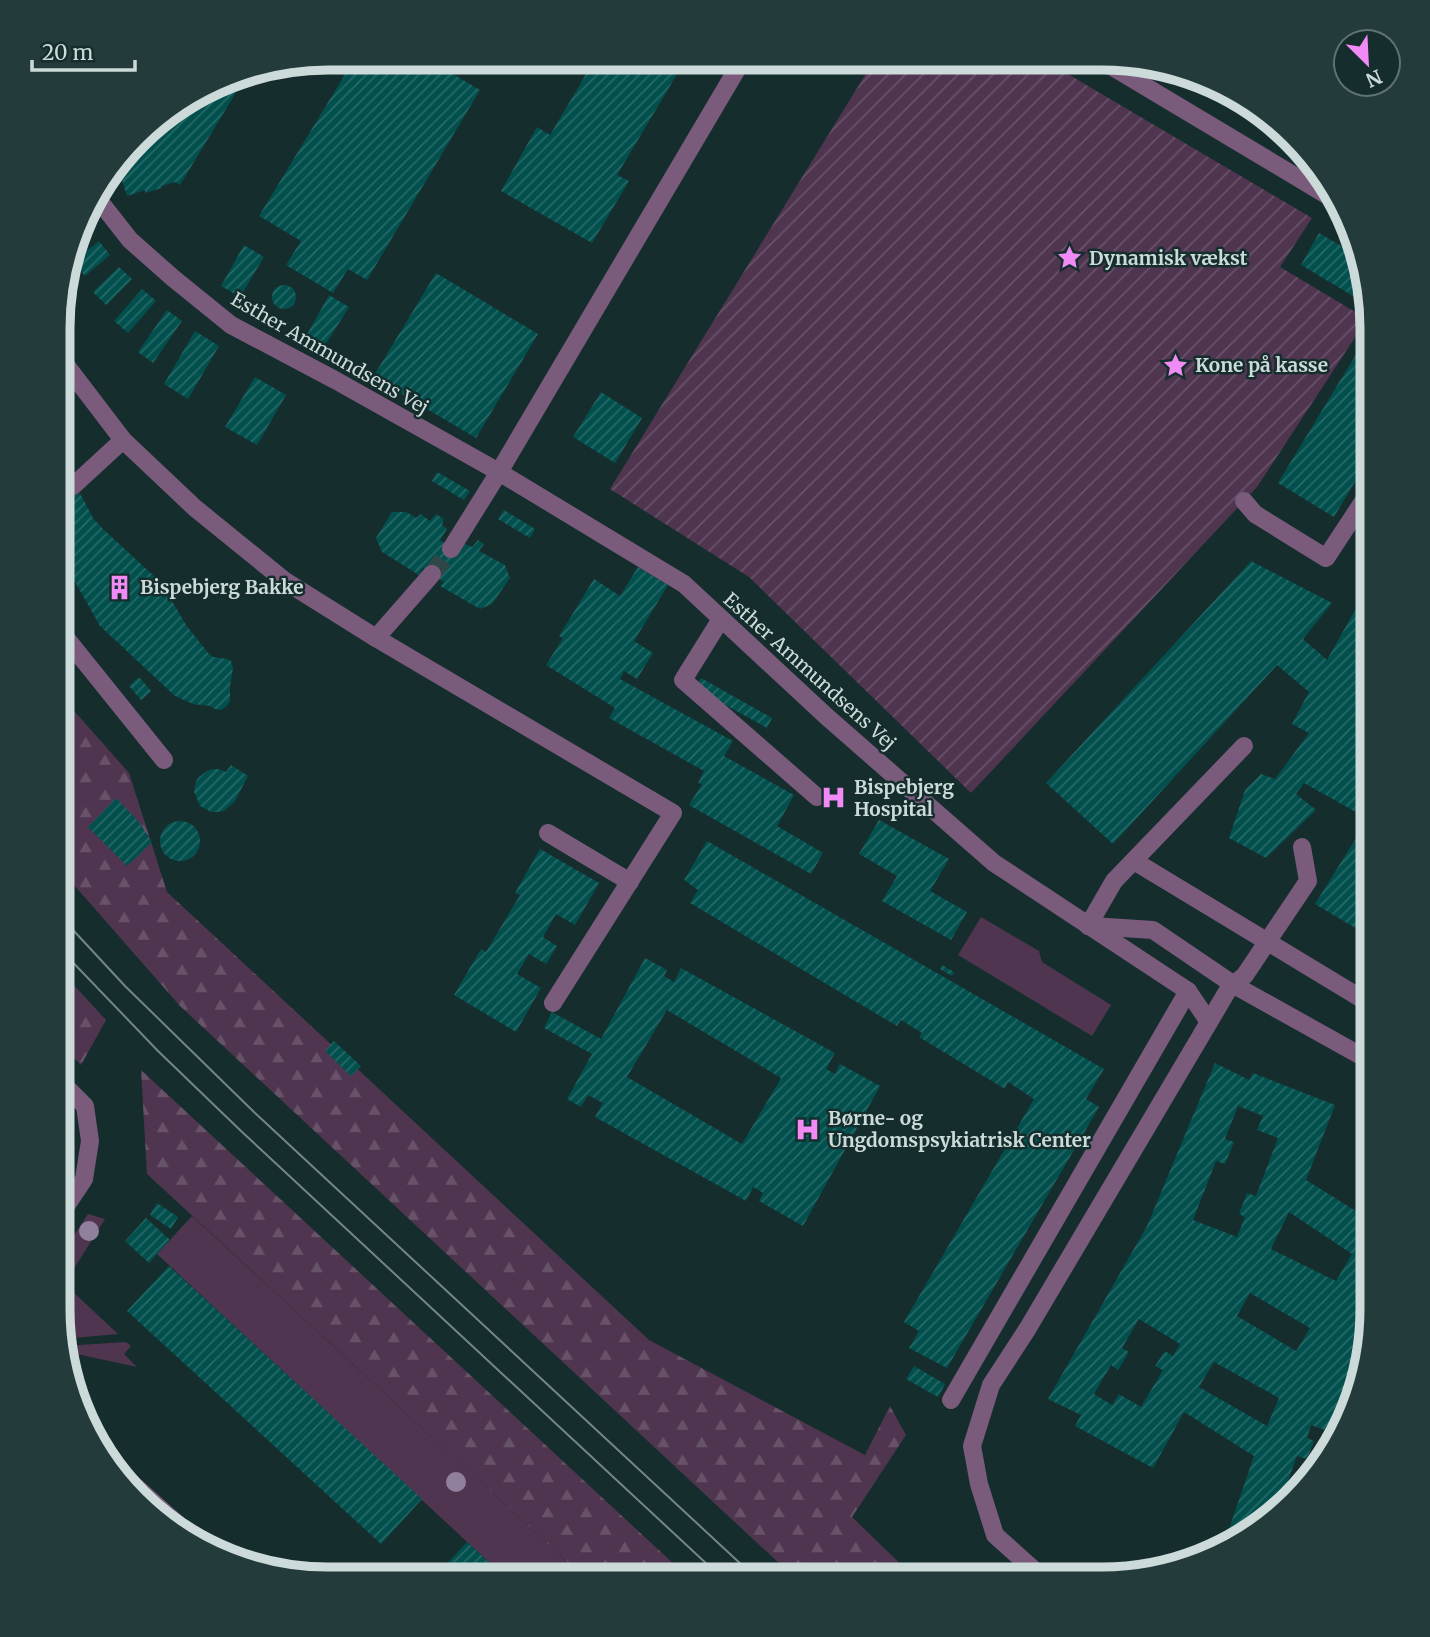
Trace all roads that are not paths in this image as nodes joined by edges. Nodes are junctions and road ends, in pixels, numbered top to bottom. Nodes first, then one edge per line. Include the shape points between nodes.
1 (737, 70) edge
2 (1119, 71) edge
3 (1321, 191) edge
4 (102, 204) edge
5 (70, 370) edge
6 (123, 440) junction
7 (499, 472) junction
8 (73, 486) tunnel mouth
9 (1244, 501) dead end
10 (1360, 506) edge
11 (451, 549) tunnel mouth
12 (432, 575) tunnel mouth
13 (721, 618) junction
14 (376, 638) junction
15 (70, 643) edge
16 (1244, 746) dead end
17 (164, 760) dead end
18 (817, 797) dead end
19 (548, 833) dead end
20 (1302, 847) dead end
21 (1134, 860) junction
22 (630, 881) junction
23 (1088, 926) junction
24 (1266, 941) junction
25 (1234, 985) junction
26 (1188, 991) junction
27 (1360, 997) edge
28 (553, 1003) dead end
29 (1209, 1022) junction
30 (1360, 1055) edge
31 (70, 1091) edge
32 (70, 1200) edge
33 (951, 1400) dead end
34 (1031, 1567) edge

1 - 7 street
2 - 3 street
4 - 7 street, Esther Ammundsens Vej via 130,240 231,325
5 - 6 street
6 - 8 street
6 - 14 street via 195,508 285,581
7 - 11 street
7 - 13 street, Esther Ammundsens Vej via 684,584
9 - 10 street via 1255,514 1326,558
12 - 14 street
13 - 18 street via 683,680
13 - 23 street, Esther Ammundsens Vej via 994,863
14 - 22 street via 673,813
15 - 17 street
16 - 21 street
19 - 22 street
20 - 24 street via 1308,881
21 - 23 street via 1114,881
21 - 24 street
22 - 28 street
23 - 25 street via 1153,930
23 - 26 street, Esther Ammundsens Vej
24 - 25 street
24 - 27 street
25 - 29 street
25 - 30 street
26 - 29 street, Esther Ammundsens Vej
26 - 33 street
29 - 34 street via 991,1385 972,1446 979,1484 995,1535
31 - 32 street via 85,1106 90,1141 84,1179

